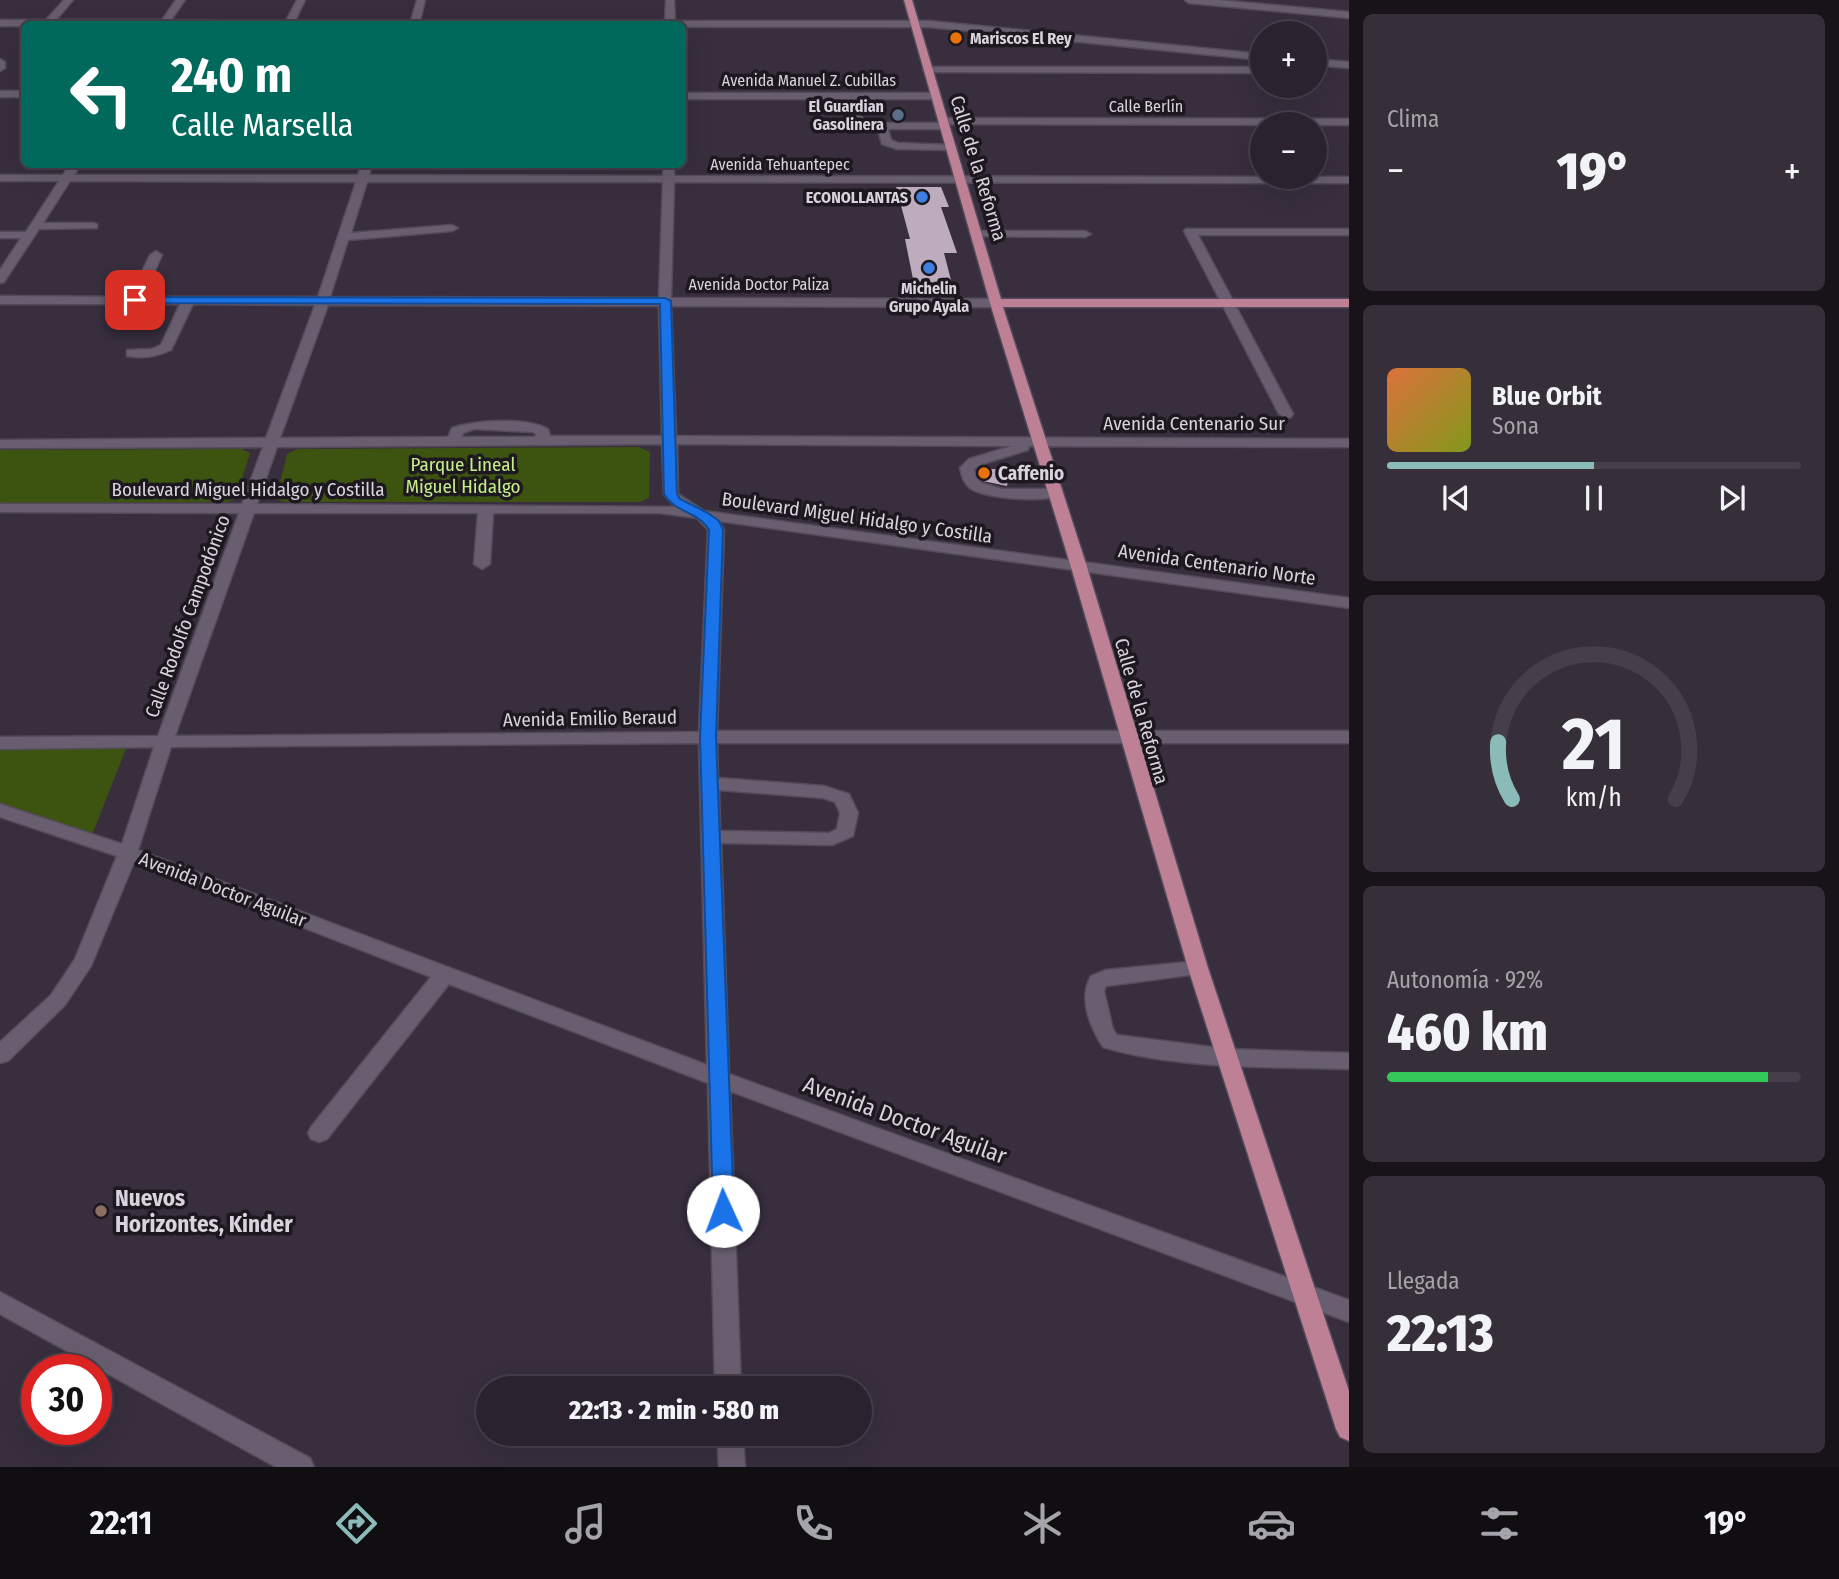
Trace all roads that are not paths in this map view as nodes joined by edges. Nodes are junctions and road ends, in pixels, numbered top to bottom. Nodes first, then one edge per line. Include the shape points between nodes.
1 (69, 0) edge
2 (181, 0) edge
3 (301, 0) edge
4 (421, 0) edge
5 (670, 0) edge
6 (908, 0) edge
7 (1189, 0) edge
8 (1349, 15) edge
9 (51, 21) edge
10 (167, 21) edge
11 (290, 21) edge
12 (417, 21) edge
13 (670, 21) edge
14 (0, 23) edge
15 (21, 23) edge
16 (686, 24) edge
17 (915, 24) junction
18 (1250, 56) edge
19 (930, 62) junction
20 (1327, 64) edge
21 (1349, 68) edge
22 (1327, 70) edge
23 (1250, 71) edge
24 (0, 94) edge
25 (21, 94) edge
26 (686, 96) edge
27 (852, 96) junction
28 (936, 96) junction
29 (1349, 122) edge
30 (944, 124) junction
31 (883, 126) junction
32 (952, 148) junction
33 (74, 168) edge
34 (200, 168) edge
35 (669, 168) edge
36 (365, 172) edge
37 (0, 178) edge
38 (67, 179) junction
39 (194, 179) junction
40 (669, 179) junction
41 (962, 180) junction
42 (1349, 180) edge
43 (1236, 218) dead end
44 (93, 226) dead end
45 (452, 228) dead end
46 (32, 230) junction
47 (1243, 232) junction
48 (1349, 232) edge
49 (977, 234) junction
50 (1085, 234) dead end
51 (0, 235) edge
52 (344, 237) junction
53 (156, 255) dead end
54 (0, 279) edge
55 (0, 300) edge
56 (135, 300) junction
57 (324, 300) junction
58 (188, 301) junction
59 (665, 301) junction
60 (996, 303) junction
61 (1229, 303) junction
62 (1349, 303) edge
63 (132, 352) dead end
64 (1286, 414) dead end
65 (669, 440) junction
66 (1039, 442) junction
67 (271, 443) junction
68 (1349, 443) edge
69 (0, 444) edge
70 (1056, 493) junction
71 (0, 508) edge
72 (248, 508) junction
73 (486, 510) junction
74 (703, 516) junction
75 (482, 564) dead end
76 (1079, 567) junction
77 (1349, 603) edge
78 (1127, 736) junction
79 (708, 737) junction
80 (1349, 737) edge
81 (0, 743) edge
82 (164, 743) junction
83 (710, 783) junction
84 (0, 810) edge
85 (711, 837) junction
86 (128, 853) junction
87 (1198, 968) junction
88 (445, 974) junction
89 (0, 1055) edge
90 (1227, 1057) junction
91 (1349, 1060) edge
92 (720, 1079) junction
93 (319, 1133) dead end
94 (1307, 1297) junction
95 (0, 1302) edge
96 (1349, 1311) edge
97 (728, 1376) edge
98 (1349, 1429) edge
99 (731, 1446) edge
100 (301, 1467) edge
101 (732, 1467) edge

1 - 9 street
2 - 10 street
3 - 11 street
4 - 12 street
5 - 13 street
6 - 17 main road, Calle de la Reforma
7 - 8 street
14 - 15 street
16 - 17 street
17 - 18 street
17 - 19 main road, Calle de la Reforma
19 - 23 street
19 - 28 main road, Calle de la Reforma
20 - 21 street
21 - 22 street
24 - 25 street
26 - 27 street, Avenida Manuel Z. Cubillas
27 - 28 street, Avenida Manuel Z. Cubillas
27 - 31 street via 859,126
28 - 30 main road, Calle de la Reforma
29 - 30 street, Calle Berlín
30 - 31 street, Calle Berlín
30 - 32 main road, Calle de la Reforma
31 - 32 street via 886,142 897,146
32 - 41 main road, Calle de la Reforma
33 - 38 street
34 - 39 street
35 - 40 street
36 - 39 street, Avenida Tehuantepec
36 - 40 street, Avenida Tehuantepec
36 - 52 street, Calle Rodolfo Campodónico
37 - 38 street, Avenida Tehuantepec
38 - 39 street, Avenida Tehuantepec
38 - 46 street
40 - 41 street, Avenida Tehuantepec
40 - 59 street
41 - 42 street, Avenida Tehuantepec
41 - 49 main road, Calle de la Reforma
43 - 47 street
44 - 46 street
45 - 52 street
46 - 51 street
46 - 54 street
47 - 48 street
47 - 61 street via 1190,231
49 - 50 street
49 - 60 main road, Calle de la Reforma
52 - 57 street, Calle Rodolfo Campodónico
53 - 56 street
55 - 56 street, Avenida Doctor Paliza
56 - 58 street, Avenida Doctor Paliza
57 - 58 street, Avenida Doctor Paliza
57 - 59 street, Avenida Doctor Paliza
57 - 67 street, Calle Rodolfo Campodónico
58 - 63 street via 166,348
59 - 60 street, Avenida Doctor Paliza
59 - 65 street
60 - 61 main road, Avenida Doctor Paliza
60 - 66 main road, Calle de la Reforma
61 - 62 main road, Avenida Doctor Paliza
61 - 64 street
65 - 66 street
65 - 67 street
65 - 74 street via 671,494 675,501
66 - 68 street, Avenida Centenario Sur
66 - 70 main road, Calle de la Reforma
66 - 70 street via 974,461 966,477 985,492
67 - 69 street
67 - 72 street, Calle Rodolfo Campodónico
70 - 76 main road, Calle de la Reforma
71 - 72 street, Boulevard Miguel Hidalgo y Costilla
72 - 73 street, Boulevard Miguel Hidalgo y Costilla
72 - 82 street, Calle Rodolfo Campodónico
73 - 74 street, Boulevard Miguel Hidalgo y Costilla via 660,509
73 - 75 street
74 - 76 street, Boulevard Miguel Hidalgo y Costilla
74 - 79 street via 716,530
76 - 77 street, Avenida Centenario Norte
76 - 78 main road, Calle de la Reforma
78 - 79 street, Avenida Emilio Beraud
78 - 80 street, Avenida Emilio Beraud
78 - 87 main road, Calle de la Reforma
79 - 82 street, Avenida Emilio Beraud
79 - 83 street
81 - 82 street, Avenida Emilio Beraud
82 - 86 street, Calle Rodolfo Campodónico
83 - 85 street
83 - 85 street via 824,792 843,798 849,813 846,832 832,839
84 - 86 street, Avenida Doctor Aguilar
85 - 92 street
86 - 88 street, Avenida Doctor Aguilar
86 - 89 street, Calle Rodolfo Campodónico via 74,979
87 - 90 main road, Calle de la Reforma
87 - 90 street via 1098,981 1094,991 1103,1030 1110,1041 1127,1046
88 - 92 street, Avenida Doctor Aguilar
88 - 93 street
90 - 91 street
90 - 94 main road, Calle de la Reforma
92 - 94 street, Avenida Doctor Aguilar
92 - 97 street
94 - 96 street, Avenida Doctor Aguilar
94 - 98 main road, Calle de la Reforma
95 - 100 street
99 - 101 street

